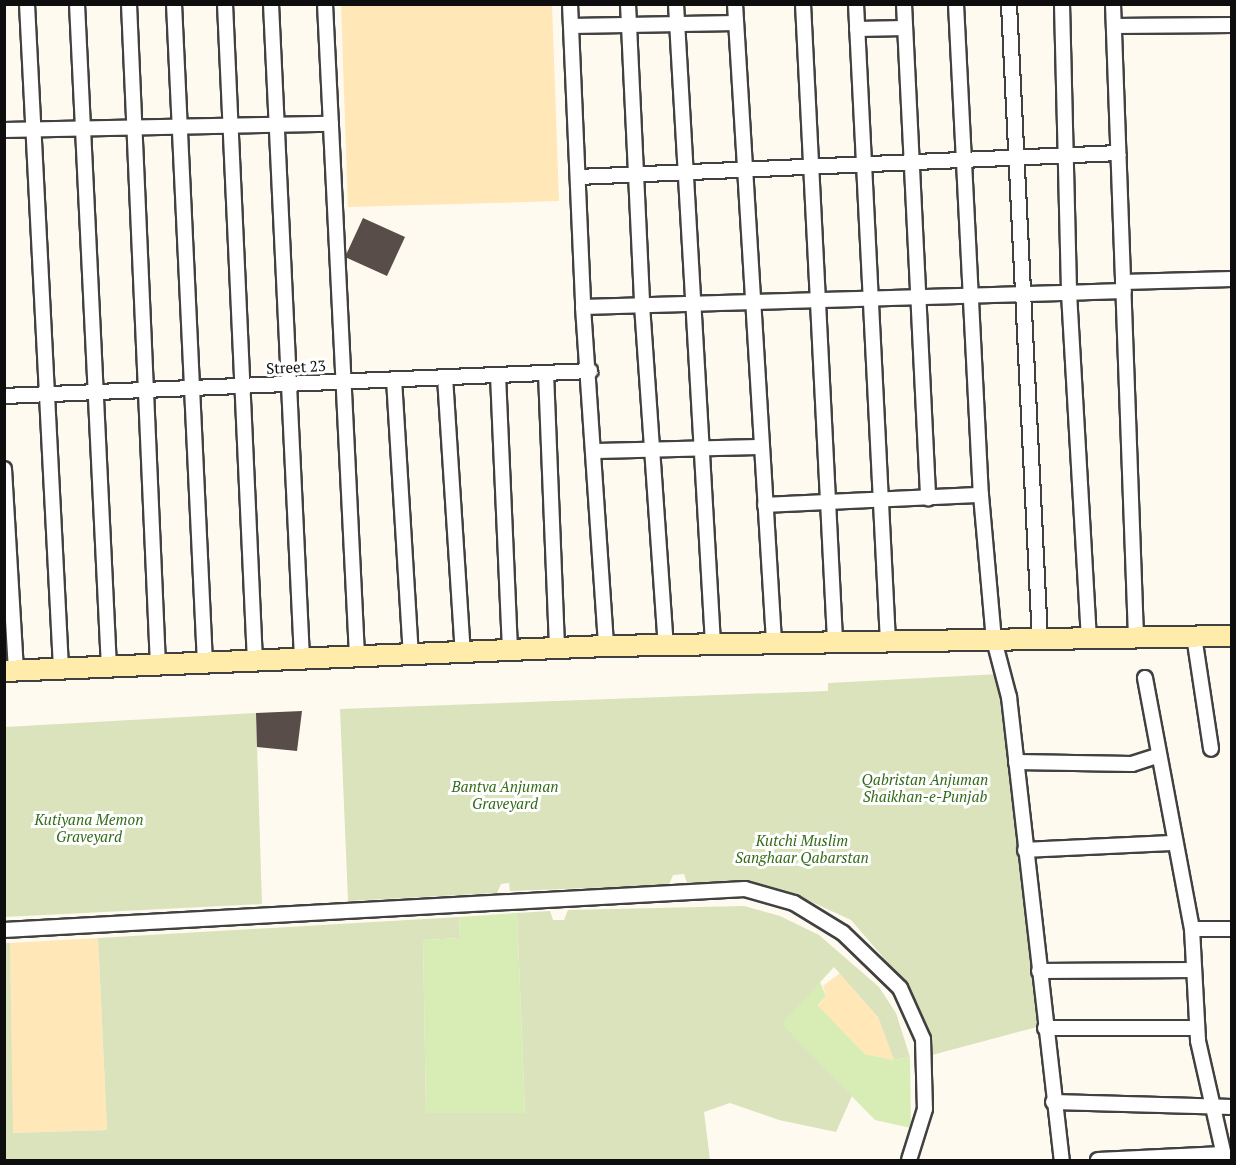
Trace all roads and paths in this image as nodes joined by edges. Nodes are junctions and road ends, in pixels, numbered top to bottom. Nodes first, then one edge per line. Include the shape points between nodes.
1 (27, 4) edge
2 (77, 4) edge
3 (129, 4) edge
4 (174, 4) edge
5 (225, 4) edge
6 (271, 4) edge
7 (325, 4) edge
8 (570, 4) edge
9 (628, 4) edge
10 (676, 4) edge
11 (735, 4) edge
12 (802, 4) edge
13 (856, 4) edge
14 (904, 4) edge
15 (956, 4) edge
16 (1009, 4) edge
17 (1062, 4) edge
18 (1113, 4) edge
19 (736, 23) junction
20 (677, 25) junction
21 (1232, 25) edge
22 (571, 26) junction
23 (1114, 26) junction
24 (629, 27) junction
25 (905, 28) junction
26 (857, 29) junction
27 (331, 124) junction
28 (276, 125) junction
29 (233, 126) junction
30 (180, 127) junction
31 (134, 128) junction
32 (83, 129) junction
33 (4, 130) edge
34 (34, 130) junction
35 (1118, 153) junction
36 (1067, 155) junction
37 (1016, 159) junction
38 (965, 160) junction
39 (912, 162) junction
40 (865, 164) junction
41 (810, 166) junction
42 (743, 169) junction
43 (685, 172) junction
44 (636, 175) junction
45 (578, 177) junction
46 (1232, 279) edge
47 (1123, 286) junction
48 (1069, 293) junction
49 (1022, 294) junction
50 (973, 296) junction
51 (919, 297) junction
52 (871, 298) junction
53 (817, 300) junction
54 (752, 302) junction
55 (693, 304) junction
56 (642, 305) junction
57 (583, 307) junction
58 (590, 371) junction
59 (546, 373) junction
60 (498, 375) junction
61 (445, 377) junction
62 (394, 379) junction
63 (344, 381) junction
64 (289, 384) junction
65 (245, 386) junction
66 (192, 388) junction
67 (146, 390) junction
68 (96, 392) junction
69 (47, 394) junction
70 (4, 396) edge
71 (761, 447) junction
72 (700, 449) junction
73 (652, 450) junction
74 (594, 451) junction
75 (4, 469) edge
76 (981, 495) junction
77 (928, 498) junction
78 (828, 501) junction
79 (881, 501) junction
80 (765, 505) junction
81 (1136, 636) junction
82 (1194, 636) junction
83 (1232, 636) edge
84 (1089, 637) junction
85 (1040, 639) junction
86 (994, 640) junction
87 (835, 641) junction
88 (774, 642) junction
89 (888, 642) junction
90 (713, 644) junction
91 (666, 645) junction
92 (606, 646) junction
93 (557, 648) junction
94 (510, 650) junction
95 (463, 652) junction
96 (411, 655) junction
97 (357, 657) junction
98 (302, 660) junction
99 (255, 662) junction
100 (205, 664) junction
101 (158, 666) junction
102 (109, 667) junction
103 (61, 669) junction
104 (10, 671) edge
105 (1145, 678) dead end
106 (1211, 749) dead end
107 (1159, 755) junction
108 (1016, 762) junction
109 (1176, 843) junction
110 (1025, 849) junction
111 (1192, 929) junction
112 (1232, 929) edge
113 (4, 930) edge
114 (1194, 970) junction
115 (1039, 971) junction
116 (1045, 1028) junction
117 (1197, 1028) junction
118 (1053, 1102) junction
119 (1212, 1107) junction
120 (1232, 1107) edge
121 (1224, 1157) edge
122 (909, 1161) edge
123 (1062, 1161) edge
124 (1098, 1161) edge

1 - 34 street
2 - 32 street
3 - 31 street
4 - 30 street
5 - 29 street
6 - 28 street
7 - 27 street
8 - 22 street
9 - 24 street
10 - 20 street
11 - 19 street
12 - 41 street
13 - 26 street
14 - 25 street
15 - 38 street
16 - 37 street
17 - 36 street
18 - 23 street
19 - 20 street
19 - 42 street
20 - 24 street
20 - 43 street
21 - 23 street
22 - 24 street
22 - 45 street
23 - 35 street
24 - 44 street
25 - 26 street
25 - 39 street
26 - 40 street
27 - 28 street
27 - 63 street
28 - 29 street
28 - 64 street
29 - 30 street
29 - 65 street
30 - 31 street
30 - 66 street
31 - 32 street
31 - 67 street
32 - 34 street
32 - 68 street
33 - 34 street
34 - 69 street
35 - 36 street
35 - 47 street
36 - 37 street
36 - 48 street
37 - 38 street
37 - 49 street
38 - 39 street
38 - 50 street
39 - 40 street
39 - 51 street
40 - 41 street
40 - 52 street
41 - 42 street
41 - 53 street
42 - 43 street
42 - 54 street
43 - 44 street
43 - 55 street
44 - 45 street
44 - 56 street
45 - 57 street
46 - 47 street
47 - 48 street
47 - 81 street
48 - 49 street
48 - 84 street
49 - 50 street
49 - 85 street
50 - 51 street
50 - 76 street
51 - 52 street
51 - 77 street
52 - 53 street
52 - 79 street
53 - 54 street
53 - 78 street
54 - 55 street
54 - 71 street
55 - 56 street
55 - 72 street
56 - 57 street
56 - 73 street
57 - 58 street
58 - 59 street, Street 23
58 - 74 street
59 - 60 street, Street 23
59 - 93 street
60 - 61 street, Street 23
60 - 94 street
61 - 62 street, Street 23
61 - 95 street
62 - 63 street, Street 23
62 - 96 street
63 - 64 street, Street 23
63 - 97 street
64 - 65 street, Street 23
64 - 98 street
65 - 66 street, Street 23
65 - 99 street
66 - 67 street, Street 23
66 - 100 street
67 - 68 street, Street 23
67 - 101 street
68 - 69 street, Street 23
68 - 102 street
69 - 70 street, Street 23
69 - 103 street
71 - 72 street
71 - 80 street
72 - 73 street
72 - 90 street
73 - 74 street
73 - 91 street
74 - 92 street
75 - 104 street
76 - 77 street
76 - 86 street
77 - 79 street
78 - 79 street
78 - 80 street
78 - 87 street
79 - 89 street
80 - 88 street
81 - 82 street
81 - 84 street
82 - 83 street
82 - 106 street
84 - 85 street
85 - 86 street
86 - 89 street
86 - 108 street via 1009,697
87 - 88 street
87 - 89 street
88 - 90 street
90 - 91 street
91 - 92 street
92 - 93 street
93 - 94 street
94 - 95 street
95 - 96 street
96 - 97 street
97 - 98 street
98 - 99 street
99 - 100 street
100 - 101 street
101 - 102 street
102 - 103 street
103 - 104 street
105 - 107 street
107 - 108 street via 1132,764
107 - 109 street
108 - 110 street
109 - 110 street
109 - 111 street
110 - 115 street
111 - 112 street
111 - 114 street
113 - 122 street via 745,889 794,903 843,933 900,988 923,1039 925,1110
114 - 115 street
114 - 117 street
115 - 116 street
116 - 117 street
116 - 118 street
117 - 119 street
118 - 119 street
118 - 123 street
119 - 120 street
119 - 121 street
121 - 124 street

